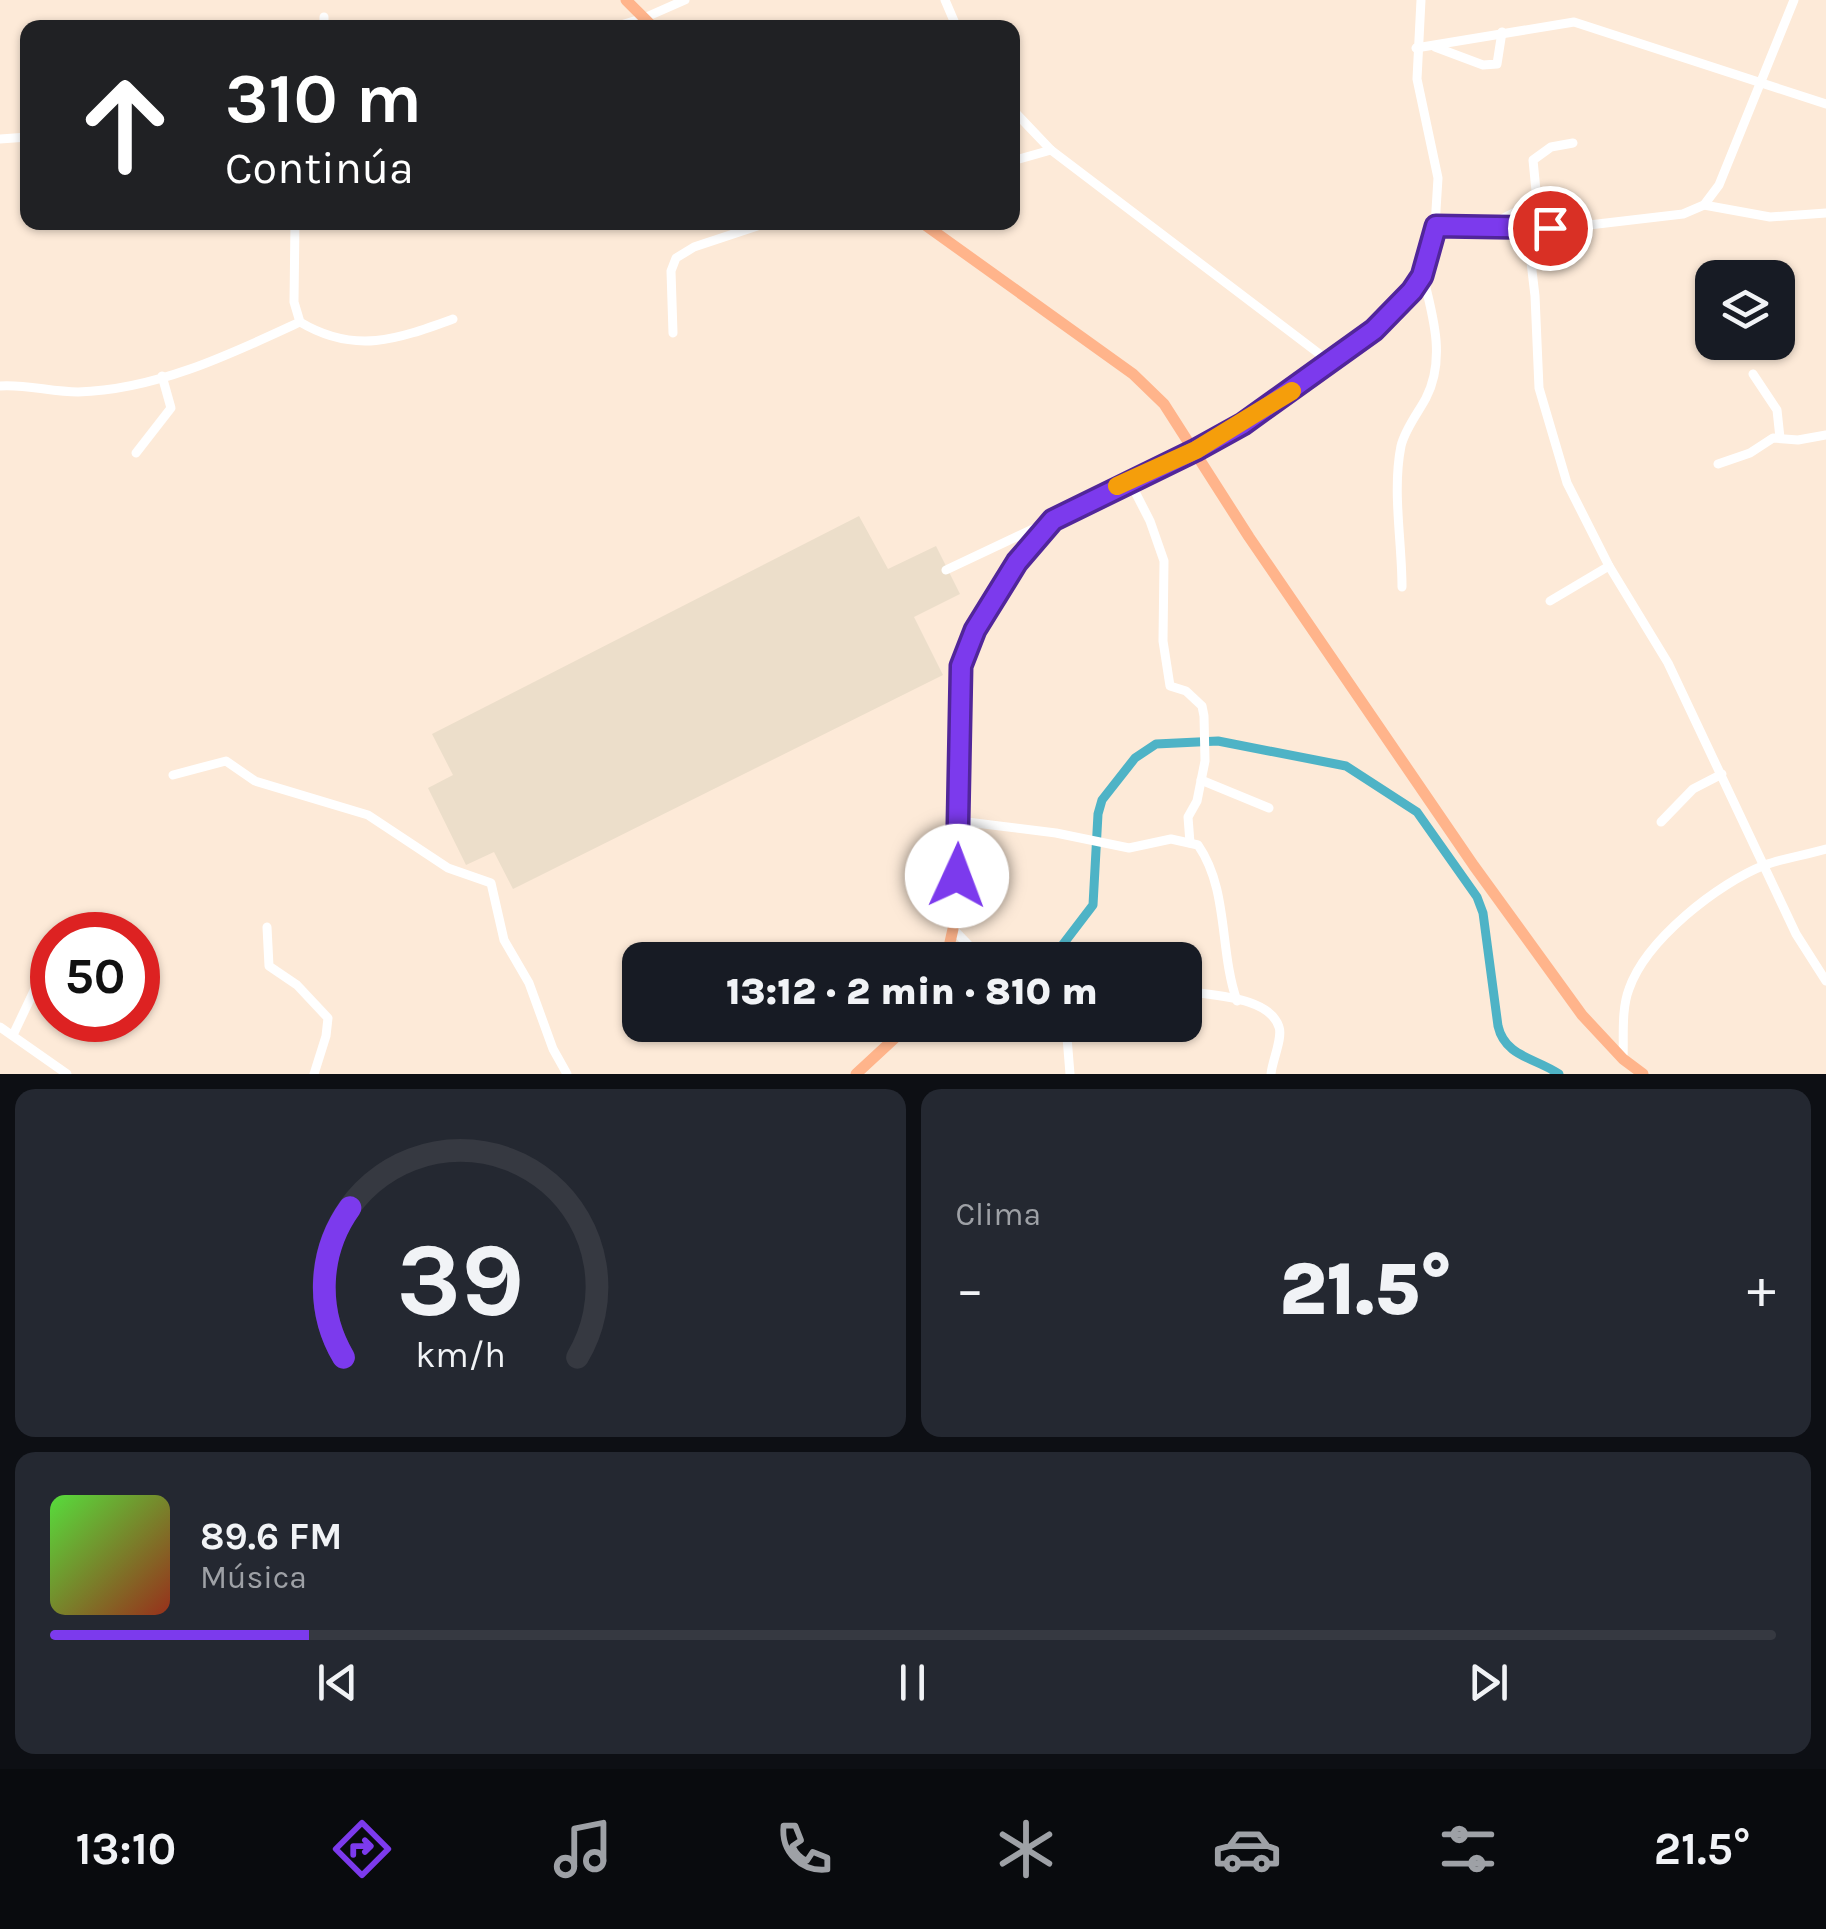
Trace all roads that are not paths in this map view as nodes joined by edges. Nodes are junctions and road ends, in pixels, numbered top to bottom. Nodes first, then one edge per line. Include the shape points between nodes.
1 (626, 0) edge
2 (684, 0) edge
3 (1422, 0) edge
4 (1794, 0) edge
5 (644, 18) junction
6 (638, 20) edge
7 (1502, 32) junction
8 (1432, 46) junction
9 (1416, 48) junction
10 (1760, 83) junction
11 (1826, 104) edge
12 (1020, 117) edge
13 (1573, 143) dead end
14 (1051, 150) junction
15 (1020, 159) edge
16 (1704, 205) junction
17 (1826, 213) edge
18 (1436, 226) junction
19 (1485, 227) junction
20 (1527, 228) junction
21 (295, 230) edge
22 (745, 230) edge
23 (931, 230) edge
24 (1422, 276) junction
25 (453, 319) dead end
26 (300, 322) junction
27 (672, 333) dead end
28 (1330, 362) junction
29 (1753, 374) dead end
30 (162, 376) junction
31 (0, 386) edge
32 (1826, 435) edge
33 (1780, 440) junction
34 (1196, 450) junction
35 (136, 454) dead end
36 (1718, 464) dead end
37 (1129, 480) junction
38 (1053, 520) junction
39 (1609, 566) junction
40 (946, 570) dead end
41 (1402, 587) dead end
42 (1550, 601) dead end
43 (1722, 774) junction
44 (173, 775) dead end
45 (1202, 780) junction
46 (1270, 808) dead end
47 (959, 821) junction
48 (1660, 822) dead end
49 (1190, 843) junction
50 (1826, 850) edge
51 (1765, 865) junction
52 (266, 927) dead end
53 (953, 929) junction
54 (950, 942) edge
55 (966, 942) edge
56 (1826, 981) edge
57 (1202, 994) edge
58 (30, 998) edge
59 (1237, 1001) junction
60 (0, 1027) edge
61 (12, 1035) junction
62 (891, 1042) edge
63 (1067, 1042) edge
64 (1623, 1059) junction
65 (67, 1074) edge
66 (314, 1074) edge
67 (568, 1074) edge
68 (856, 1074) edge
69 (1070, 1074) edge
70 (1271, 1074) edge
71 (1643, 1074) edge

1 - 5 main road
2 - 5 street
3 - 9 street
4 - 10 street
5 - 6 street
7 - 8 street
7 - 8 street via 1497,64
7 - 10 street via 1574,22
8 - 9 street
9 - 18 street via 1438,178
10 - 11 street
10 - 16 street via 1719,185
12 - 14 street
13 - 19 street via 1551,146 1533,160 1537,201
14 - 15 street
14 - 28 street
16 - 17 street via 1770,218
16 - 20 street via 1620,223
18 - 19 street
18 - 24 street
19 - 20 street
20 - 39 street via 1539,388 1550,434 1566,484
21 - 26 street
22 - 27 street via 676,258
23 - 34 main road via 1142,382
24 - 28 street via 1385,321
24 - 41 street via 1438,359 1401,447
25 - 26 street via 375,342 336,337
26 - 30 street via 220,360
28 - 34 street
29 - 33 street via 1777,410
30 - 31 street via 79,392
30 - 35 street via 171,408
32 - 33 street
33 - 36 street
34 - 37 main road
34 - 64 main road via 1474,866 1582,1015
37 - 38 main road
37 - 45 street via 1164,561 1170,686 1202,706
38 - 40 street
38 - 47 main road via 1017,562 966,650
39 - 42 street
39 - 43 street via 1668,663
43 - 48 street via 1692,789
43 - 51 street
44 - 67 street via 226,761 256,781 368,815 448,868 492,884 499,928
45 - 46 street
45 - 49 street via 1188,817
47 - 49 street via 1138,848 1171,839
47 - 53 main road
49 - 59 street via 1207,858 1217,884
50 - 51 street
51 - 56 street
51 - 64 street via 1686,914 1641,968 1625,1002
52 - 66 street via 269,966 328,1018
53 - 54 main road
53 - 55 street
57 - 59 street
58 - 61 street
59 - 70 street via 1266,1010 1279,1027
60 - 61 street
61 - 65 street
62 - 68 main road
63 - 69 street
64 - 71 main road

